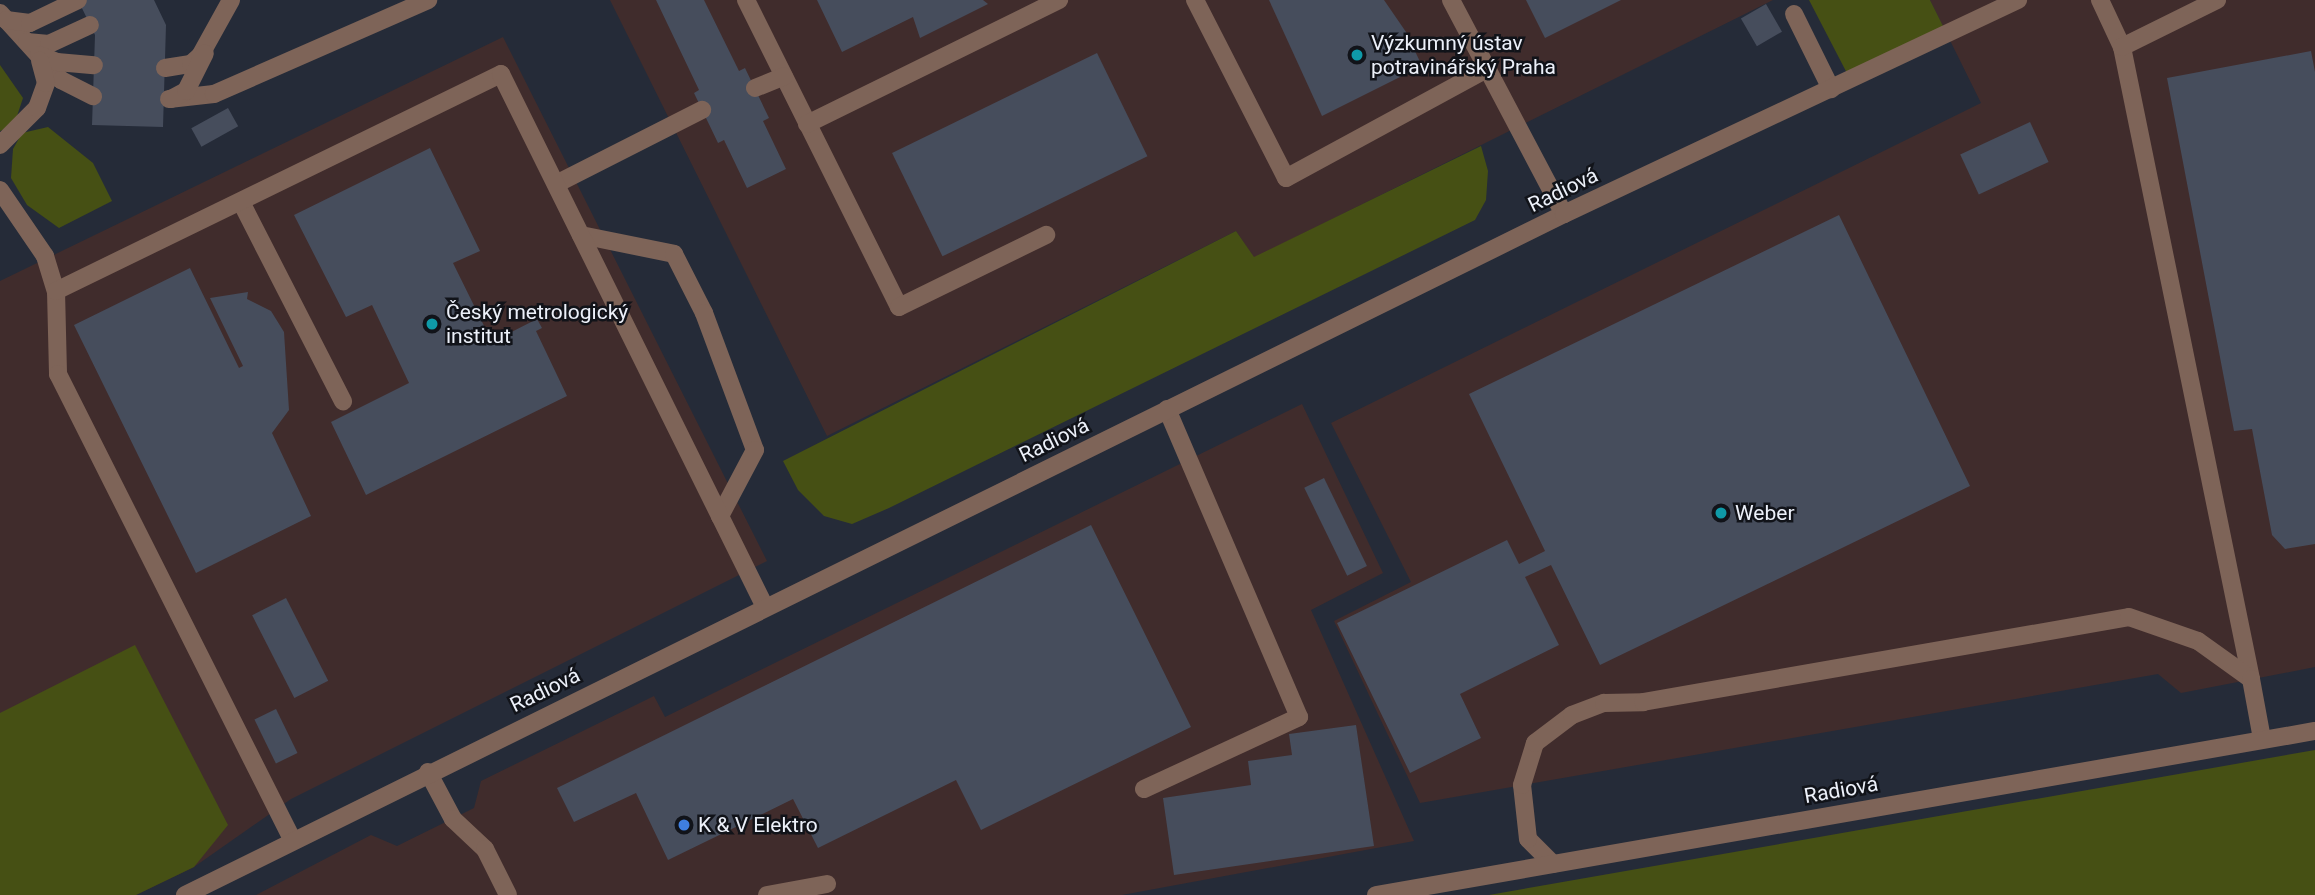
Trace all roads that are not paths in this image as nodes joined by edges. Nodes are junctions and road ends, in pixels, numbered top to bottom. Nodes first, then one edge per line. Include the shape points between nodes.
1 (78, 0) edge
2 (231, 0) edge
3 (428, 0) edge
4 (746, 0) edge
5 (1059, 0) edge
6 (1195, 0) edge
7 (1451, 0) edge
8 (2018, 0) edge
9 (2101, 0) edge
10 (2217, 0) edge
11 (1794, 14) dead end
12 (3, 16) edge
13 (90, 25) dead end
14 (2122, 47) junction
15 (31, 48) junction
16 (207, 48) junction
17 (94, 65) dead end
18 (165, 68) dead end
19 (1485, 70) junction
20 (784, 76) junction
21 (755, 88) dead end
22 (1831, 89) junction
23 (93, 96) dead end
24 (702, 110) dead end
25 (807, 124) junction
26 (0, 145) edge
27 (556, 184) junction
28 (0, 190) edge
29 (241, 202) junction
30 (1564, 214) junction
31 (581, 234) junction
32 (1046, 234) dead end
33 (56, 291) junction
34 (343, 401) dead end
35 (1167, 409) junction
36 (720, 516) junction
37 (765, 607) junction
38 (2251, 679) junction
39 (2315, 731) edge
40 (2262, 739) junction
41 (428, 772) junction
42 (1144, 789) dead end
43 (292, 839) junction
44 (1553, 864) junction
45 (827, 884) dead end
46 (185, 895) edge
47 (508, 895) edge
48 (767, 895) edge
49 (1376, 895) edge

1 - 12 street via 30,23
2 - 16 street
3 - 16 street via 214,94 167,99 187,91
4 - 20 street
5 - 25 street
6 - 19 street via 1286,178
7 - 19 street
8 - 22 street, Radiová
9 - 14 street
10 - 14 street
11 - 22 street
12 - 15 street
13 - 15 street
14 - 38 street
15 - 17 street via 57,62
15 - 23 street via 70,88
15 - 26 street via 46,82 43,96
16 - 18 street via 191,64
19 - 30 street
20 - 21 street
20 - 25 street
22 - 30 street, Radiová
24 - 27 street
25 - 32 street via 899,307
27 - 29 street via 501,74
27 - 31 street
28 - 33 street via 45,256
29 - 33 street
29 - 34 street
30 - 35 street, Radiová
31 - 36 street
31 - 36 street via 674,254 704,313 755,450
33 - 43 street via 58,374
35 - 37 street, Radiová
35 - 42 street via 1298,717
36 - 37 street
37 - 41 street, Radiová
38 - 40 street
38 - 44 street via 2198,641 2129,617 1643,702 1604,703 1572,715 1535,743 1522,785 1528,839
39 - 40 street, Radiová
40 - 44 street, Radiová
41 - 43 street, Radiová
41 - 47 street via 453,819 485,849
43 - 46 street, Radiová
44 - 49 street, Radiová
45 - 48 street

